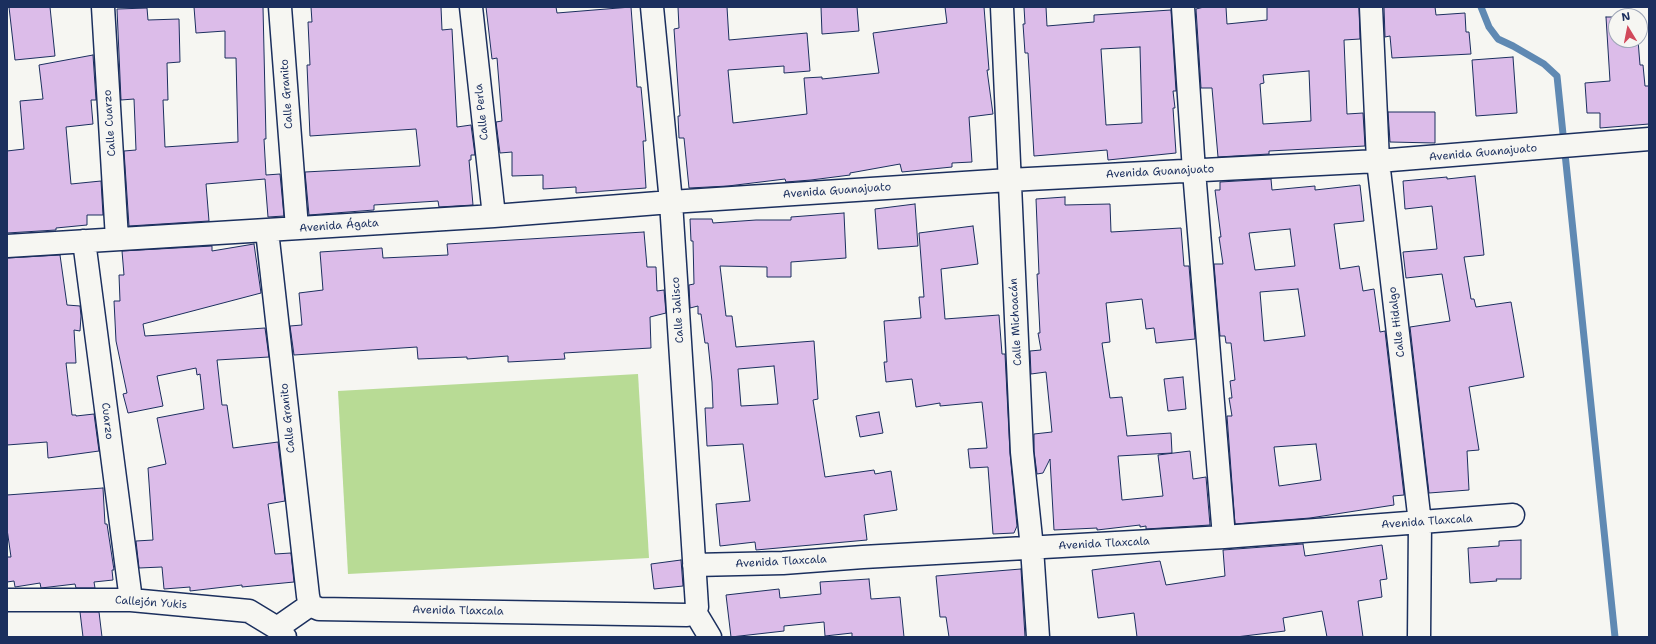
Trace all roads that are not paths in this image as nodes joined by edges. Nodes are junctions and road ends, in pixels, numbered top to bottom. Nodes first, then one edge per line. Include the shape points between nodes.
1 (102, 7) edge
2 (280, 7) edge
3 (471, 7) edge
4 (652, 7) edge
5 (1002, 7) edge
6 (1183, 7) edge
7 (1371, 7) edge
8 (1649, 139) edge
9 (1378, 161) junction
10 (1194, 171) junction
11 (1009, 180) junction
12 (671, 202) junction
13 (494, 216) junction
14 (297, 228) junction
15 (266, 231) junction
16 (117, 239) junction
17 (84, 241) junction
18 (7, 246) edge
19 (1514, 515) dead end
20 (1420, 523) junction
21 (1224, 537) junction
22 (1032, 548) junction
23 (694, 565) junction
24 (7, 600) edge
25 (130, 600) junction
26 (310, 605) junction
27 (695, 612) junction
28 (281, 632) edge
29 (710, 637) edge
30 (1038, 637) edge
31 (1419, 637) edge

1 - 16 street, Calle Cuarzo
2 - 14 street, Calle Granito
3 - 13 street, Calle Perla
4 - 12 street, Calle Jalisco
5 - 11 street, Calle Michoacán
6 - 10 street
7 - 9 street, Calle Hidalgo
8 - 9 street, Avenida Guanajuato
9 - 10 street, Avenida Guanajuato
9 - 20 street, Calle Hidalgo
10 - 11 street, Avenida Guanajuato
10 - 21 street
11 - 12 street, Avenida Guanajuato
11 - 22 street, Calle Michoacán via 1022,452
12 - 13 street, Avenida Ágata
12 - 23 street, Calle Jalisco
13 - 14 street, Avenida Ágata
14 - 15 street, Avenida Ágata
15 - 16 street, Avenida Ágata
15 - 26 street, Calle Granito
16 - 17 street, Avenida Ágata
17 - 18 street, Avenida Ágata
17 - 25 street, Cuarzo
19 - 20 street, Avenida Tlaxcala
20 - 21 street, Avenida Tlaxcala
20 - 31 street, Calle Hidalgo
21 - 22 street, Avenida Tlaxcala
22 - 23 street, Avenida Tlaxcala via 783,563
22 - 30 street, Calle Michoacán
23 - 27 street, Calle Jalisco via 697,607
24 - 25 street, Callejón Yukis
25 - 28 street, Callejón Yukis via 249,611
26 - 27 street, Avenida Tlaxcala via 319,609 687,615
26 - 28 street
27 - 29 street

